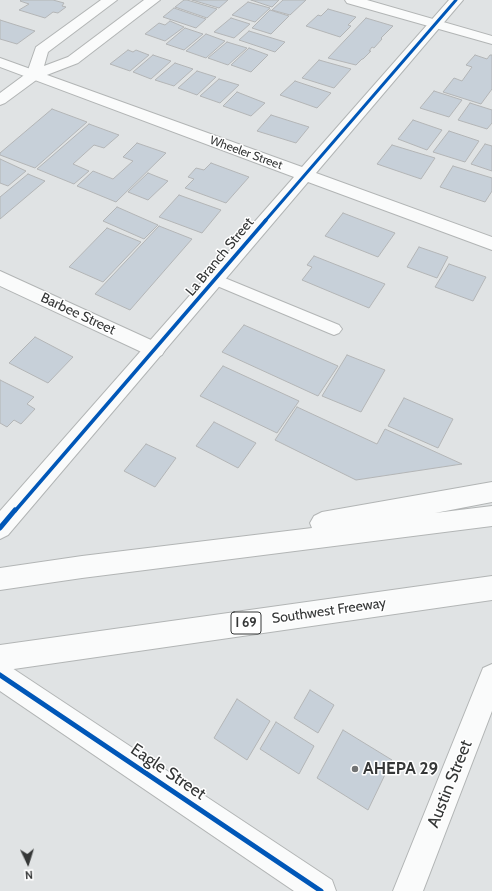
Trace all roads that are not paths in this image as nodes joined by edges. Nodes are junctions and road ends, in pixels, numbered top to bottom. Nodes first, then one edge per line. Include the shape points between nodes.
1 (110, 0) edge
2 (153, 0) edge
3 (352, 0) edge
4 (456, 0) edge
5 (436, 24) junction
6 (492, 40) edge
7 (0, 62) edge
8 (34, 74) junction
9 (0, 100) edge
10 (304, 175) junction
11 (492, 244) edge
12 (0, 278) edge
13 (215, 279) junction
14 (334, 329) dead end
15 (155, 350) junction
16 (492, 492) edge
17 (492, 516) edge
18 (0, 528) edge
19 (82, 567) junction
20 (0, 579) edge
21 (492, 588) edge
22 (0, 658) edge
23 (0, 675) edge
24 (492, 677) edge
25 (321, 891) edge
26 (408, 891) edge

1 - 8 main road via 41,50
2 - 8 main road via 73,60
3 - 5 main road
4 - 5 main road, La Branch Street
5 - 6 main road
5 - 10 main road, La Branch Street
7 - 8 main road, Wheeler Street
8 - 9 main road
8 - 10 main road, Wheeler Street
10 - 11 main road, Wheeler Street
10 - 13 main road, La Branch Street
12 - 15 main road, Barbee Street
13 - 14 lane
13 - 15 main road, La Branch Street
15 - 18 main road, La Branch Street
16 - 19 main road
17 - 19 main road
19 - 20 main road
21 - 22 main road, Southwest Freeway / I 69
23 - 25 main road, Eagle Street
24 - 26 main road, Austin Street

